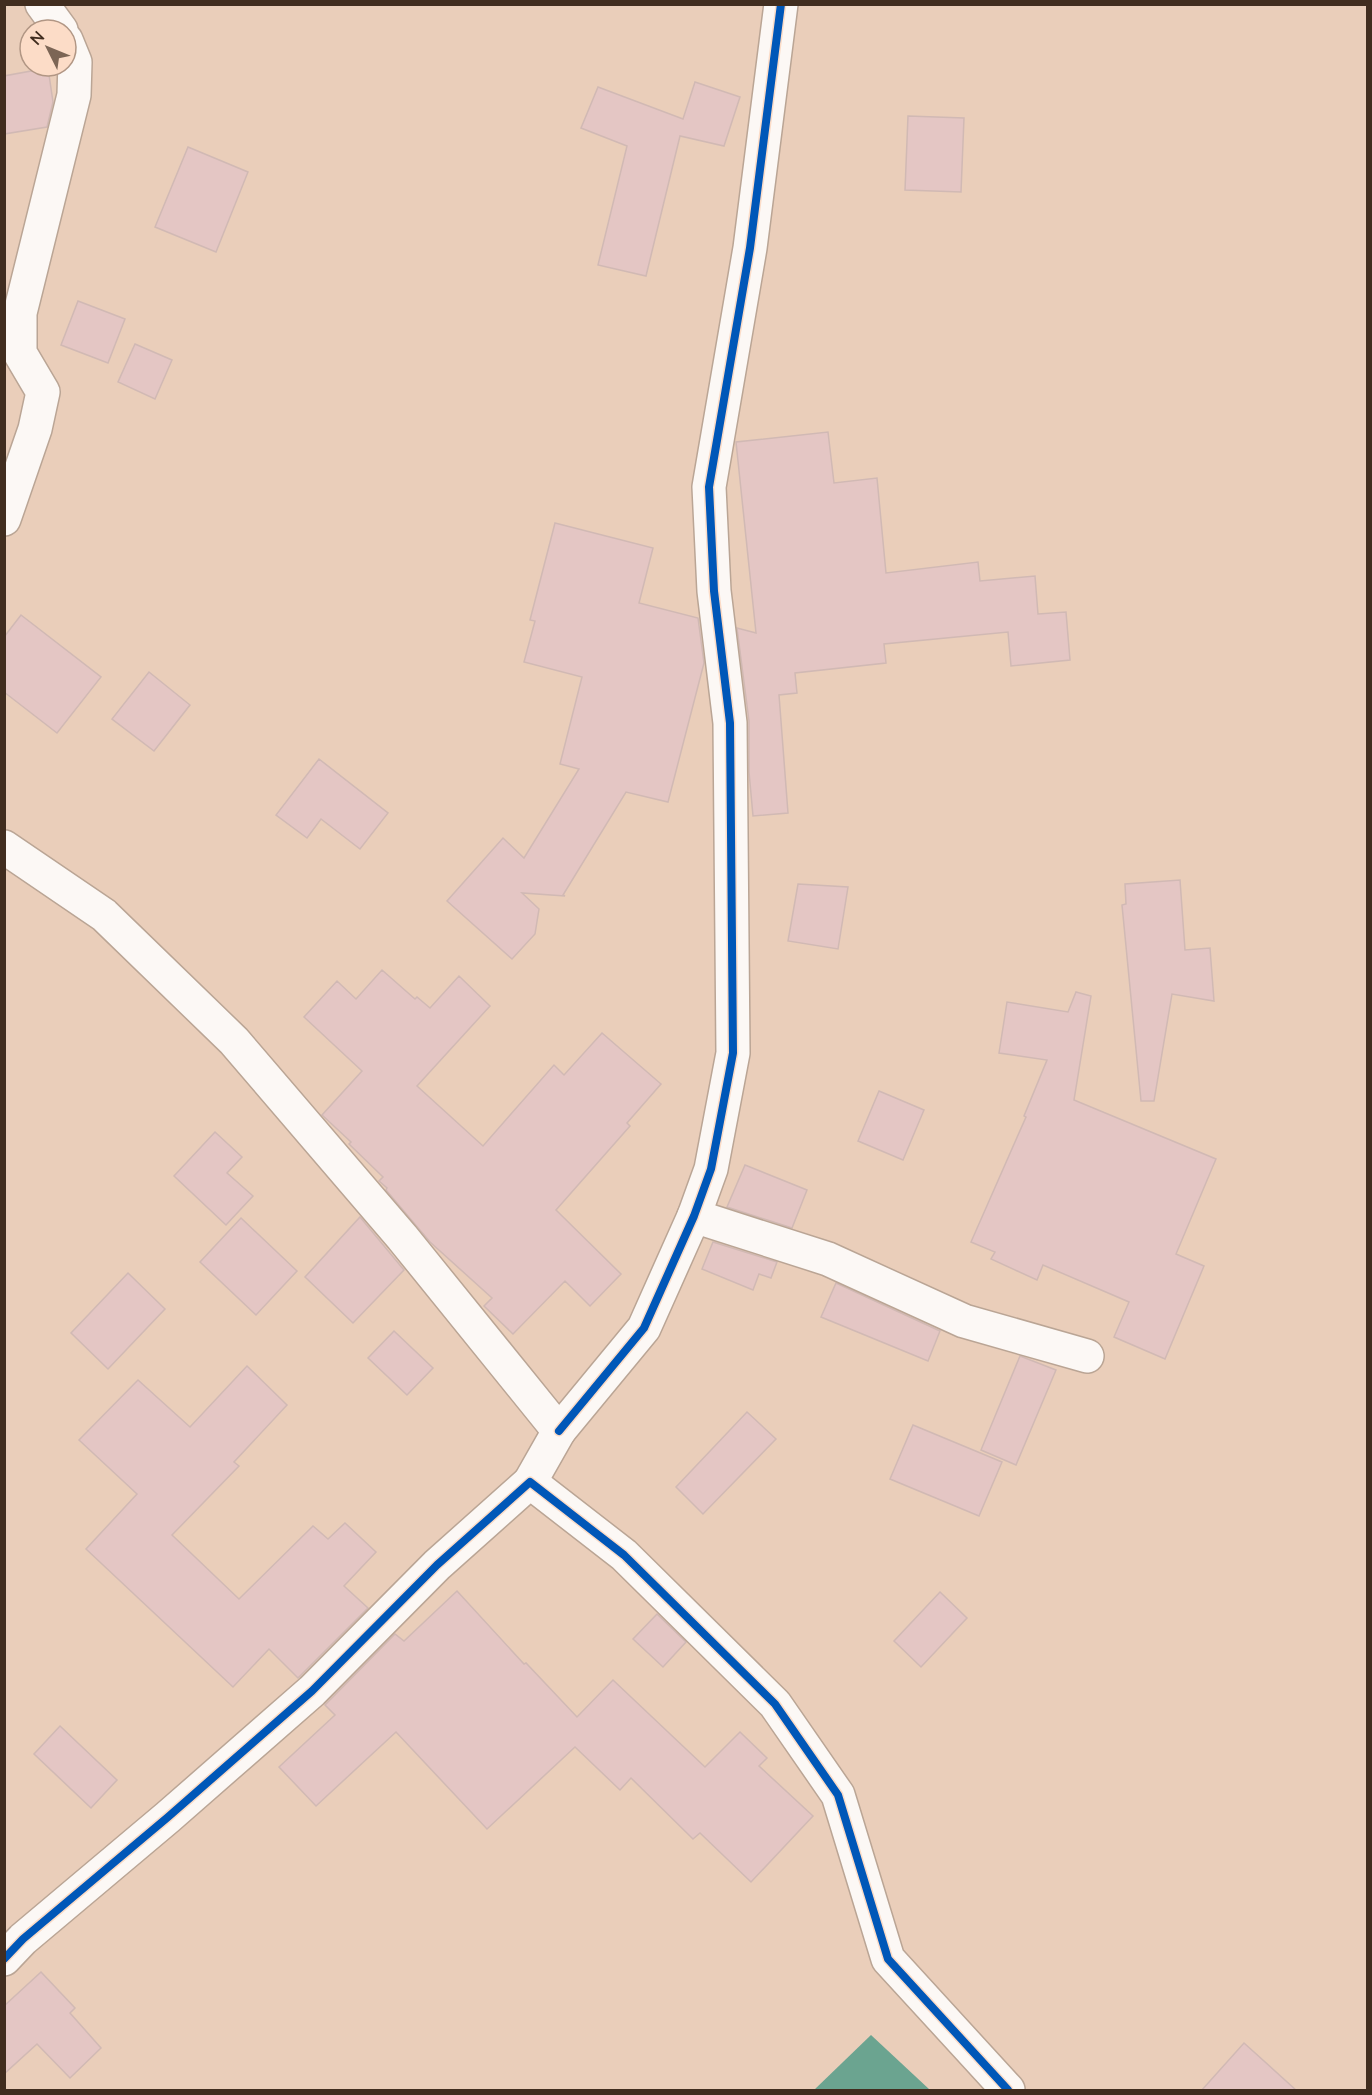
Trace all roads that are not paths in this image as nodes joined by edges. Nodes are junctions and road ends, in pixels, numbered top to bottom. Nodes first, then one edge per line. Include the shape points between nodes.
1 (42, 4) edge
2 (781, 4) edge
3 (52, 18) edge
4 (75, 78) edge
5 (4, 519) edge
6 (4, 847) edge
7 (694, 1216) junction
8 (1088, 1356) dead end
9 (559, 1431) junction
10 (530, 1482) junction
11 (4, 1959) edge
12 (1008, 2091) edge

1 - 3 street
2 - 7 street via 750,248 709,487 714,591 730,723 733,1053 711,1169
4 - 5 street via 74,95 20,313 20,353 43,392 35,429
6 - 9 street via 104,915 234,1041 402,1237
7 - 8 street via 828,1259 964,1321
7 - 9 street via 644,1328
9 - 10 street
10 - 11 street via 437,1565 312,1691
10 - 12 street via 624,1555 775,1704 838,1795 888,1959

